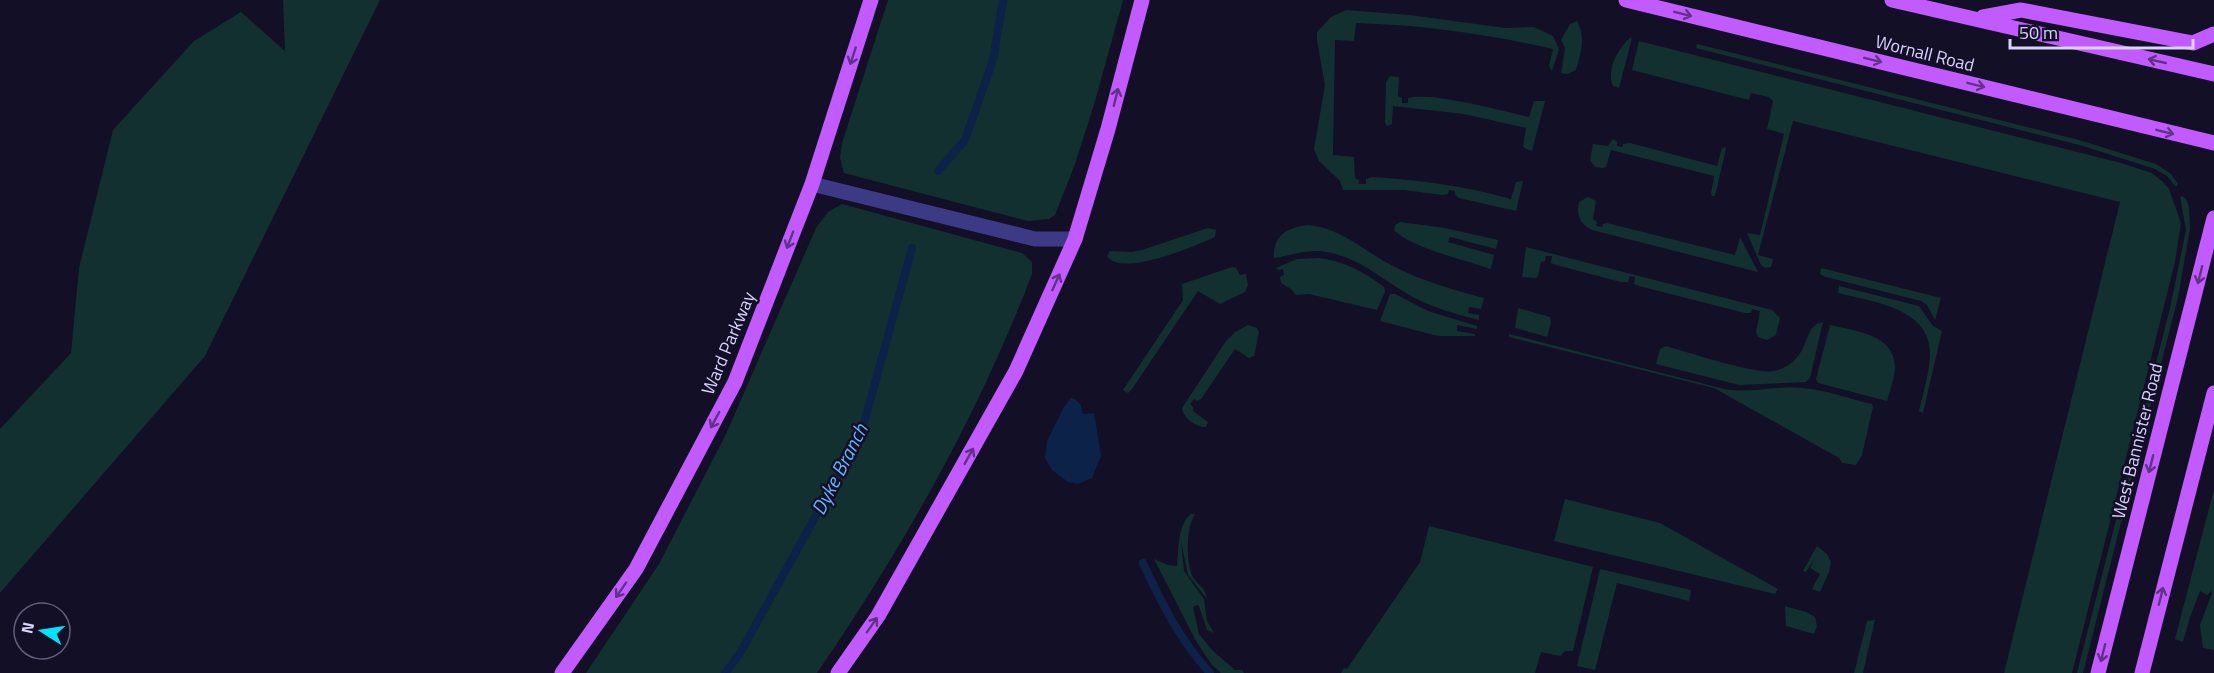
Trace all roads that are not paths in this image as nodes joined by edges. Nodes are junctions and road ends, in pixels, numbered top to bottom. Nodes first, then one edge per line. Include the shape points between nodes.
1 (871, 0) edge
2 (1626, 0) edge
3 (1892, 0) edge
4 (1141, 1) edge
5 (1977, 18) junction
6 (2214, 34) edge
7 (2214, 74) edge
8 (2214, 143) edge
9 (812, 184) junction
10 (2214, 218) edge
11 (1075, 239) junction
12 (2214, 393) edge
13 (562, 673) edge
14 (838, 673) edge
15 (2098, 673) edge
16 (2142, 673) edge

1 -> 9 main road, Ward Parkway
2 -> 8 main road, Wornall Road
3 - 5 main road
11 -> 4 main road
5 - 6 main road via 2021,10 2193,43
7 -> 5 main road
9 - 11 street via 1035,239
9 -> 13 main road, Ward Parkway via 735,382 636,569
10 -> 15 main road, West Bannister Road
14 -> 11 main road via 878,616 1016,371
16 -> 12 main road

